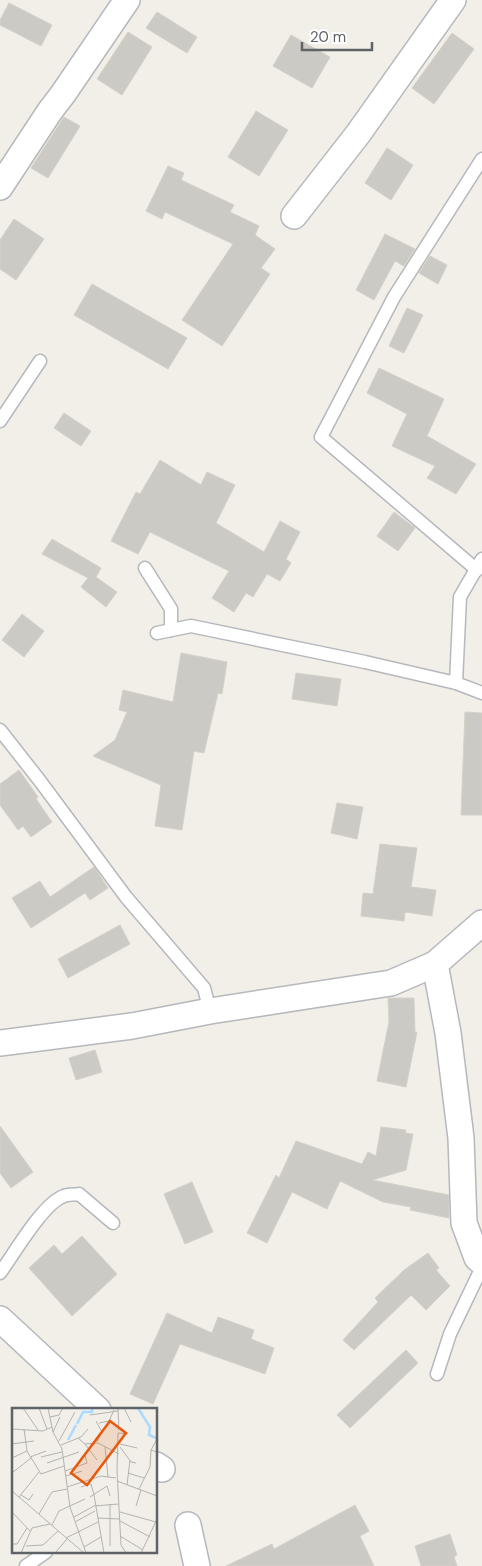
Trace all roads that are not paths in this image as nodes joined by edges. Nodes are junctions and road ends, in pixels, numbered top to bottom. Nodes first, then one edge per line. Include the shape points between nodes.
1 (127, 0) edge
2 (454, 0) edge
3 (482, 159) edge
4 (0, 188) edge
5 (294, 216) dead end
6 (40, 361) dead end
7 (0, 421) edge
8 (479, 565) edge
9 (145, 568) dead end
10 (172, 630) junction
11 (157, 633) dead end
12 (456, 683) junction
13 (482, 693) edge
14 (0, 730) edge
15 (482, 923) edge
16 (434, 964) junction
17 (210, 1011) junction
18 (0, 1043) edge
19 (113, 1222) dead end
20 (482, 1262) edge
21 (482, 1267) edge
22 (0, 1273) edge
23 (0, 1319) edge
24 (438, 1374) dead end
25 (96, 1408) edge
26 (188, 1525) dead end
27 (43, 1554) edge
28 (26, 1566) edge
29 (197, 1566) edge

1 - 4 street
2 - 5 street via 358,134
3 - 8 lane via 394,297 321,437
6 - 7 lane
8 - 12 lane via 460,596
9 - 10 lane via 171,609
10 - 11 lane
10 - 12 lane via 191,626
12 - 13 lane
14 - 17 lane via 126,897 204,988
15 - 16 street
16 - 17 street via 391,983
16 - 20 street via 448,1033 460,1138 464,1223 477,1258
17 - 18 street via 132,1026
19 - 22 lane via 79,1194 64,1196 50,1204 38,1218
21 - 24 lane via 450,1334
23 - 25 street
26 - 29 street
27 - 28 lane

